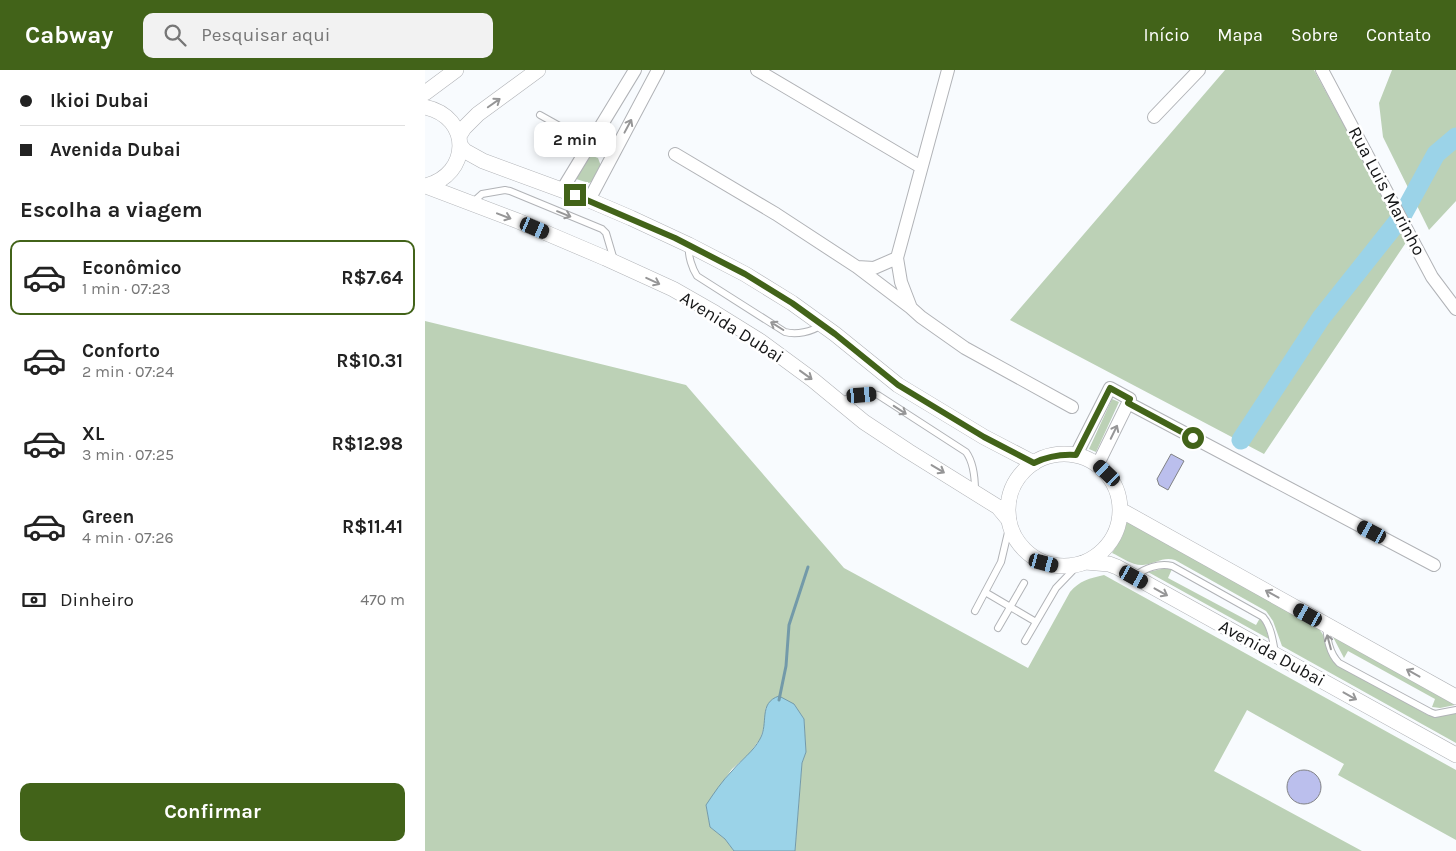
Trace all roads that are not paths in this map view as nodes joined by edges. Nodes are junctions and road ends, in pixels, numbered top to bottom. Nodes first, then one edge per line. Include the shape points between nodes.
1 (455, 70) edge
2 (538, 70) edge
3 (658, 70) edge
4 (757, 70) edge
5 (948, 70) edge
6 (1199, 70) edge
7 (1322, 70) edge
8 (631, 71) edge
9 (425, 93) edge
10 (425, 107) edge
11 (540, 115) dead end
12 (1154, 117) dead end
13 (459, 140) junction
14 (590, 143) junction
15 (675, 154) dead end
16 (921, 167) junction
17 (425, 186) edge
18 (562, 190) junction
19 (589, 200) junction
20 (471, 204) junction
21 (689, 245) junction
22 (897, 258) junction
23 (615, 263) junction
24 (857, 267) junction
25 (911, 308) junction
26 (1456, 309) edge
27 (821, 324) junction
28 (841, 403) junction
29 (1128, 403) junction
30 (1072, 407) dead end
31 (1076, 455) junction
32 (1034, 463) junction
33 (1098, 464) junction
34 (975, 492) junction
35 (1121, 511) junction
36 (1009, 521) junction
37 (1083, 563) junction
38 (1434, 565) dead end
39 (1134, 577) junction
40 (1024, 583) dead end
41 (985, 592) junction
42 (1010, 607) junction
43 (975, 611) dead end
44 (1036, 622) junction
45 (1325, 624) junction
46 (999, 628) dead end
47 (1025, 641) dead end
48 (1276, 655) junction
49 (1456, 697) edge
50 (1456, 710) edge
51 (1456, 755) edge

1 - 9 street
13 -> 2 street, Avenida Dubai via 464,128 479,114
19 -> 3 street
4 - 16 street
5 - 16 street
6 - 12 street
7 - 26 street, Rua Luis Marinho via 1432,277
8 - 14 street
10 - 13 street via 445,115 454,125
11 - 14 lane
13 - 17 street, Avenida Dubai via 457,161 450,173 439,182
13 - 18 street via 465,151 483,160
14 - 18 street
15 - 24 street
16 - 22 street
17 - 20 street, Avenida Dubai
18 - 19 street
19 - 21 street
20 -> 23 street, Avenida Dubai
20 -> 23 lane via 482,194 505,190 602,229
21 - 27 street via 745,274
27 -> 21 lane via 813,330 785,332 697,276 688,252
22 - 24 street via 874,268
22 - 25 street via 901,282
23 -> 28 street, Avenida Dubai via 673,289 715,313 760,341
24 - 25 street
25 - 30 street via 965,348
27 - 32 street via 898,385
28 -> 34 street, Avenida Dubai via 864,422
28 -> 34 lane via 850,396 878,395 965,452 973,470
29 - 31 street via 1130,399 1110,388
33 -> 29 street
29 - 38 street
31 - 32 street, Avenida Dubai via 1061,454
31 - 33 street, Avenida Dubai
32 - 36 street, Avenida Dubai via 1013,488 1008,503
33 - 35 street, Avenida Dubai via 1115,484
34 - 36 street, Avenida Dubai via 999,507
35 - 37 street, Avenida Dubai via 1115,535 1108,545
45 -> 35 street
36 - 37 street, Avenida Dubai via 1017,542 1034,558 1055,566
36 - 41 lane via 1001,562
37 - 39 street, Avenida Dubai via 1109,564
37 - 44 lane via 1056,588
39 -> 48 street, Avenida Dubai
39 - 48 lane via 1144,569 1172,566 1263,617
40 - 42 lane
41 - 42 lane
41 - 43 lane
42 - 44 lane
42 - 46 lane
44 - 47 lane
49 -> 45 street
50 -> 45 lane via 1435,714 1339,663 1334,659
48 -> 51 street, Avenida Dubai

